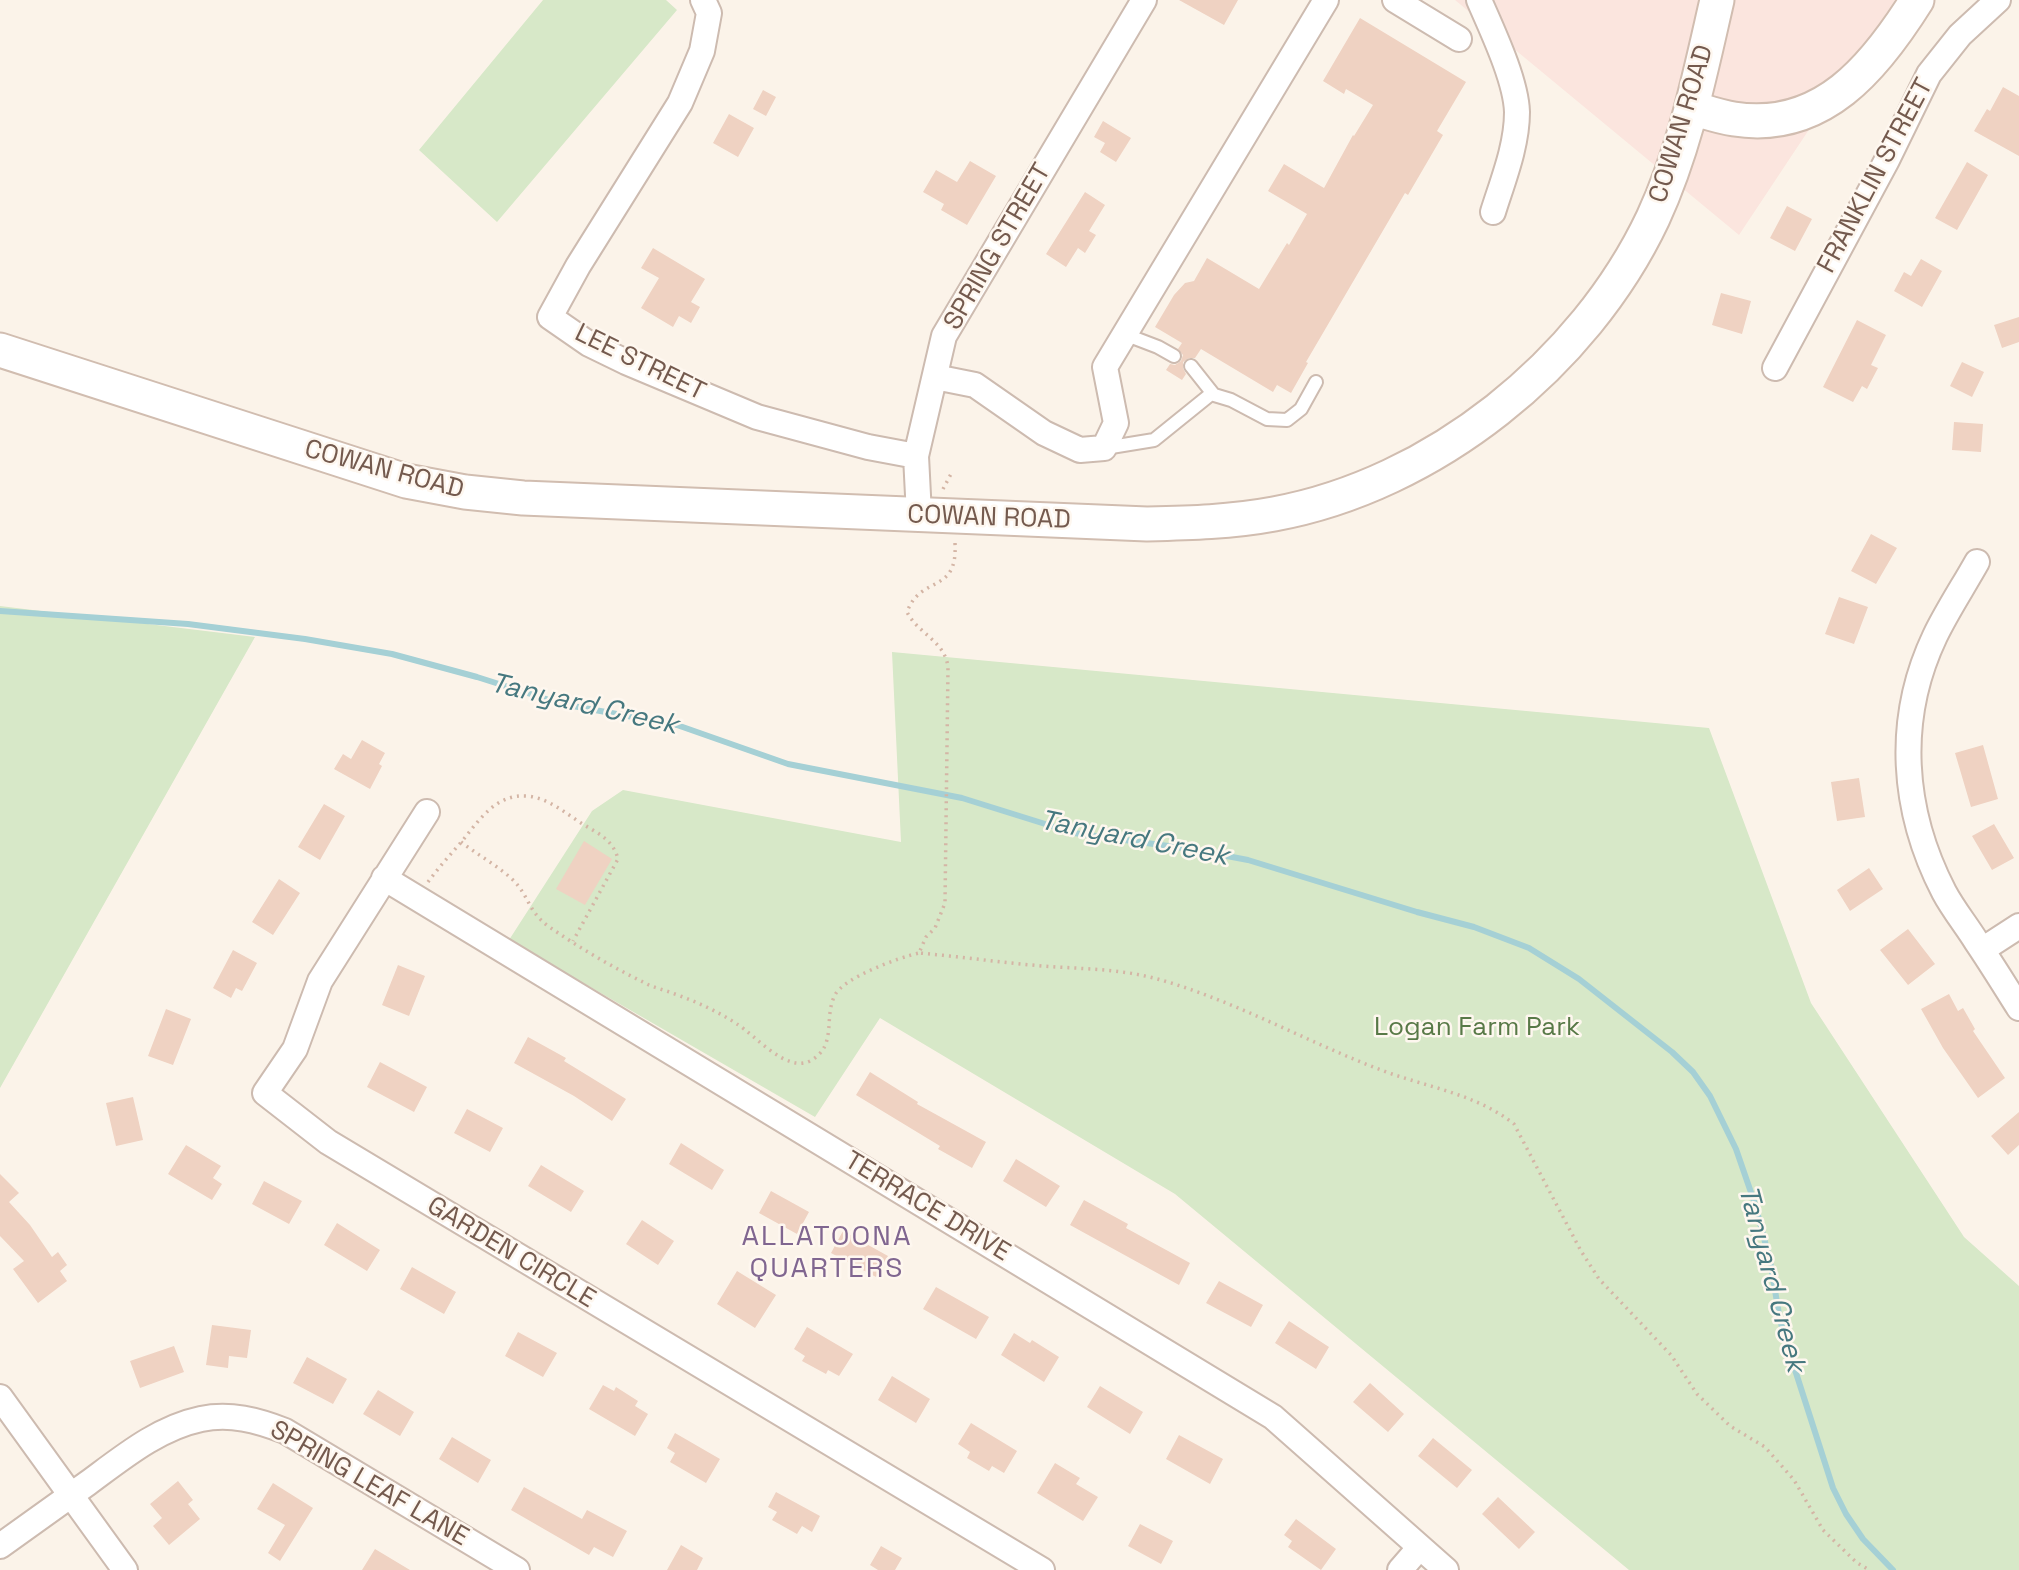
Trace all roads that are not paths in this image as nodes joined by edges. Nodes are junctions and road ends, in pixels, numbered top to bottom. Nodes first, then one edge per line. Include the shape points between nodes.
1 (703, 0) edge
2 (1144, 0) edge
3 (1326, 0) edge
4 (1395, 0) edge
5 (1479, 0) edge
6 (1717, 0) edge
7 (1917, 0) edge
8 (1998, 0) edge
9 (1459, 40) dead end
10 (1692, 108) junction
11 (1493, 212) dead end
12 (1125, 334) junction
13 (0, 350) edge
14 (1174, 356) dead end
15 (1191, 366) dead end
16 (1775, 368) dead end
17 (935, 377) junction
18 (1316, 382) dead end
19 (1214, 395) junction
20 (1104, 448) junction
21 (916, 456) junction
22 (930, 516) junction
23 (1977, 562) dead end
24 (427, 812) dead end
25 (384, 878) junction
26 (2019, 926) edge
27 (1983, 950) junction
28 (2019, 1008) edge
29 (0, 1397) edge
30 (72, 1495) junction
31 (0, 1546) edge
32 (1420, 1547) junction
33 (125, 1570) edge
34 (517, 1570) edge
35 (1042, 1570) edge
36 (1400, 1570) edge
37 (1446, 1570) edge

1 - 21 street, LEE STREET via 709,13 702,51 680,103 550,317 626,362 757,416
2 - 17 street, SPRING STREET via 944,336
3 - 12 street
4 - 9 street
5 - 11 street via 1508,73 1517,112 1511,154
6 - 10 main road, COWAN ROAD
7 - 10 main road via 1867,68 1814,110 1748,120
8 - 16 street, FRANKLIN STREET via 1960,34 1929,74
10 - 22 main road, COWAN ROAD via 1652,219 1603,302 1577,334 1516,396 1481,423 1392,475 1276,514 1213,523
12 - 14 lane
12 - 20 street via 1105,367 1116,423
13 - 22 main road, COWAN ROAD via 406,481 465,492
15 - 19 lane
17 - 20 street via 975,385 1044,433 1080,450
17 - 21 street, SPRING STREET
18 - 19 lane via 1301,409 1287,420 1267,419
19 - 20 lane via 1154,440
21 - 22 street, SPRING STREET
23 - 27 street via 1924,665 1907,755 1913,812 1927,856 1945,894
24 - 25 street, GARDEN CIRCLE
25 - 32 street, TERRACE DRIVE via 1225,1386 1273,1417
25 - 35 street, GARDEN CIRCLE via 320,981 295,1049 265,1093 351,1157
26 - 27 street
27 - 28 street
29 - 30 street
30 - 31 street, SPRING LEAF LANE
30 - 33 street
30 - 34 street, SPRING LEAF LANE via 162,1433 200,1419 258,1420 285,1431
32 - 36 street
32 - 37 street, TERRACE DRIVE

